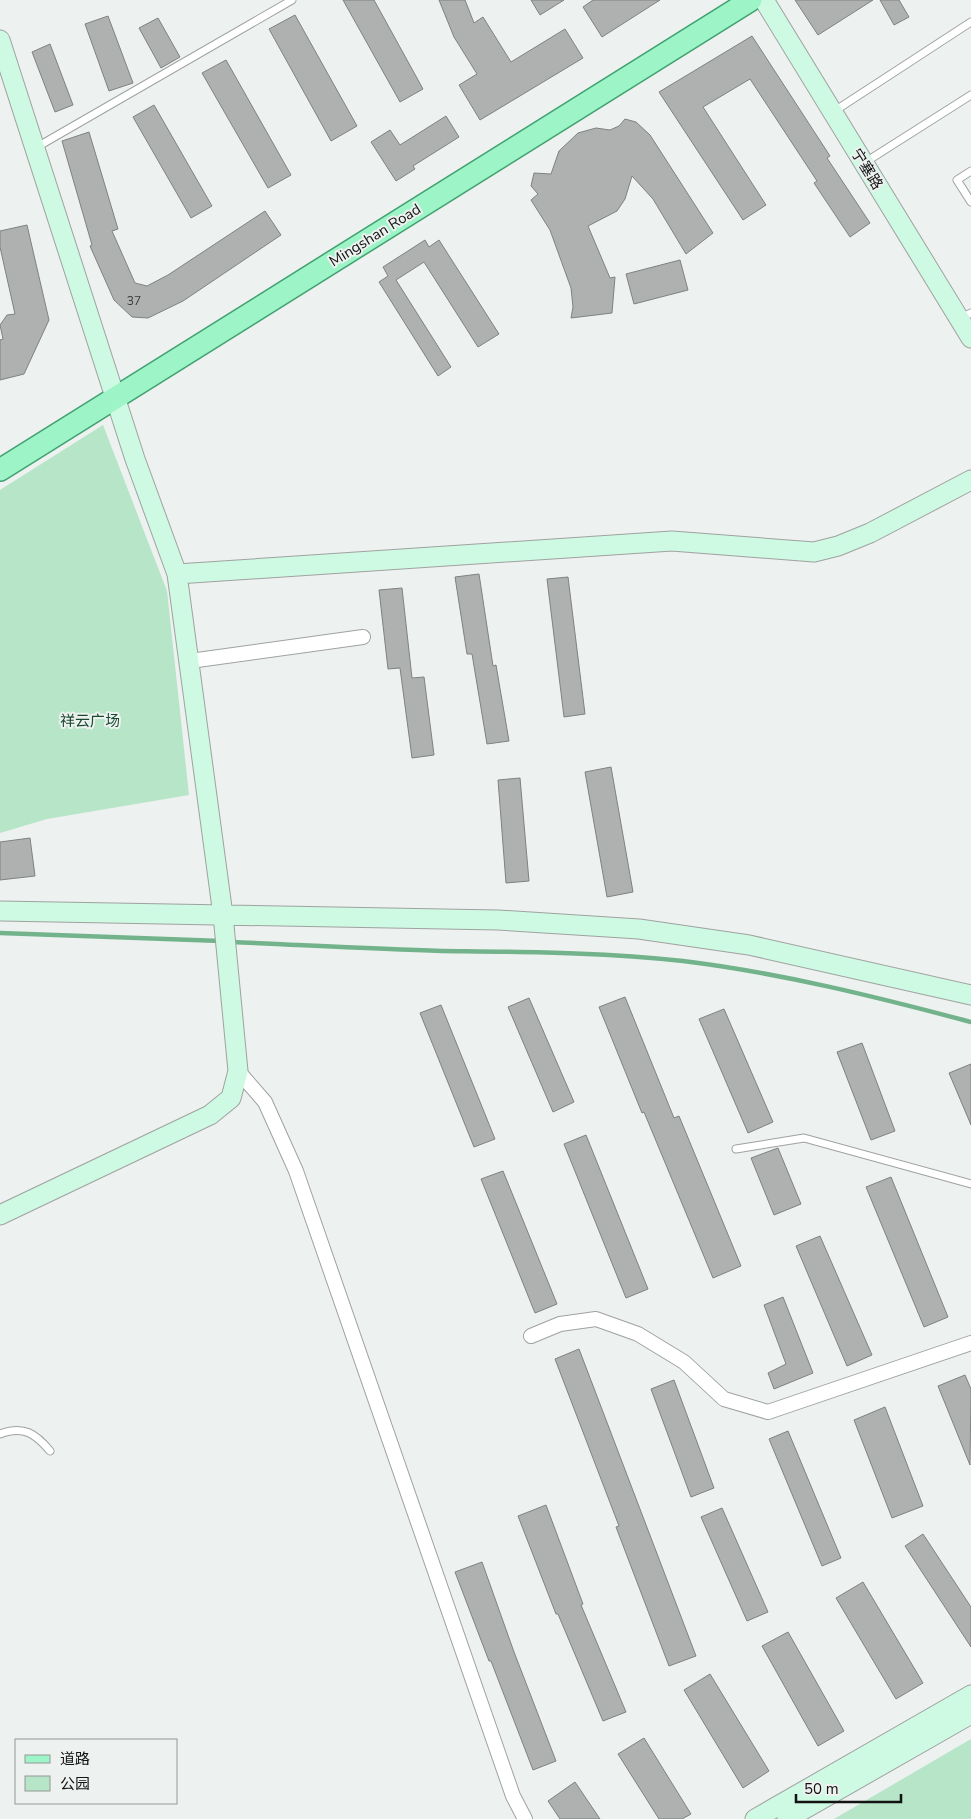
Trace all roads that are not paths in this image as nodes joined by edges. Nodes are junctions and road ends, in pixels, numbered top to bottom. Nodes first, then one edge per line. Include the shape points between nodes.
1 (292, 0) edge
2 (751, 0) edge
3 (764, 0) edge
4 (971, 22) edge
5 (0, 40) edge
6 (971, 95) edge
7 (832, 112) junction
8 (36, 148) junction
9 (864, 163) junction
10 (971, 171) edge
11 (971, 202) edge
12 (965, 316) edge
13 (971, 338) edge
14 (116, 398) junction
15 (0, 470) edge
16 (971, 480) edge
17 (177, 574) junction
18 (362, 638) dead end
19 (190, 661) junction
20 (0, 911) edge
21 (224, 924) junction
22 (971, 995) edge
23 (238, 1071) junction
24 (736, 1149) dead end
25 (971, 1184) edge
26 (0, 1215) edge
27 (531, 1336) dead end
28 (971, 1343) edge
29 (0, 1434) edge
30 (50, 1451) dead end
31 (971, 1695) edge
32 (971, 1714) edge
33 (525, 1819) edge
34 (755, 1819) edge
35 (787, 1819) edge

1 - 8 lane
2 - 14 main road, Mingshan Road
3 - 7 street, 宁塞路
4 - 7 lane
5 - 8 street
6 - 9 lane
7 - 9 street, 宁塞路
8 - 14 street
9 - 12 street, 宁塞路
10 - 11 lane via 957,180
12 - 13 street, 宁塞路
14 - 15 main road, Mingshan Road
14 - 17 street
16 - 17 street via 870,533 814,552 672,541
17 - 19 street
18 - 19 street
19 - 21 street
20 - 21 street
21 - 22 street via 498,920 639,928 749,944
21 - 23 street
23 - 26 street via 231,1098 210,1115
23 - 33 street via 265,1102 296,1171 513,1796
24 - 25 lane via 804,1138
27 - 28 street via 560,1324 596,1319 638,1334 684,1362 724,1400 768,1412
29 - 30 lane via 22,1430 38,1436
31 - 34 street
32 - 35 street

